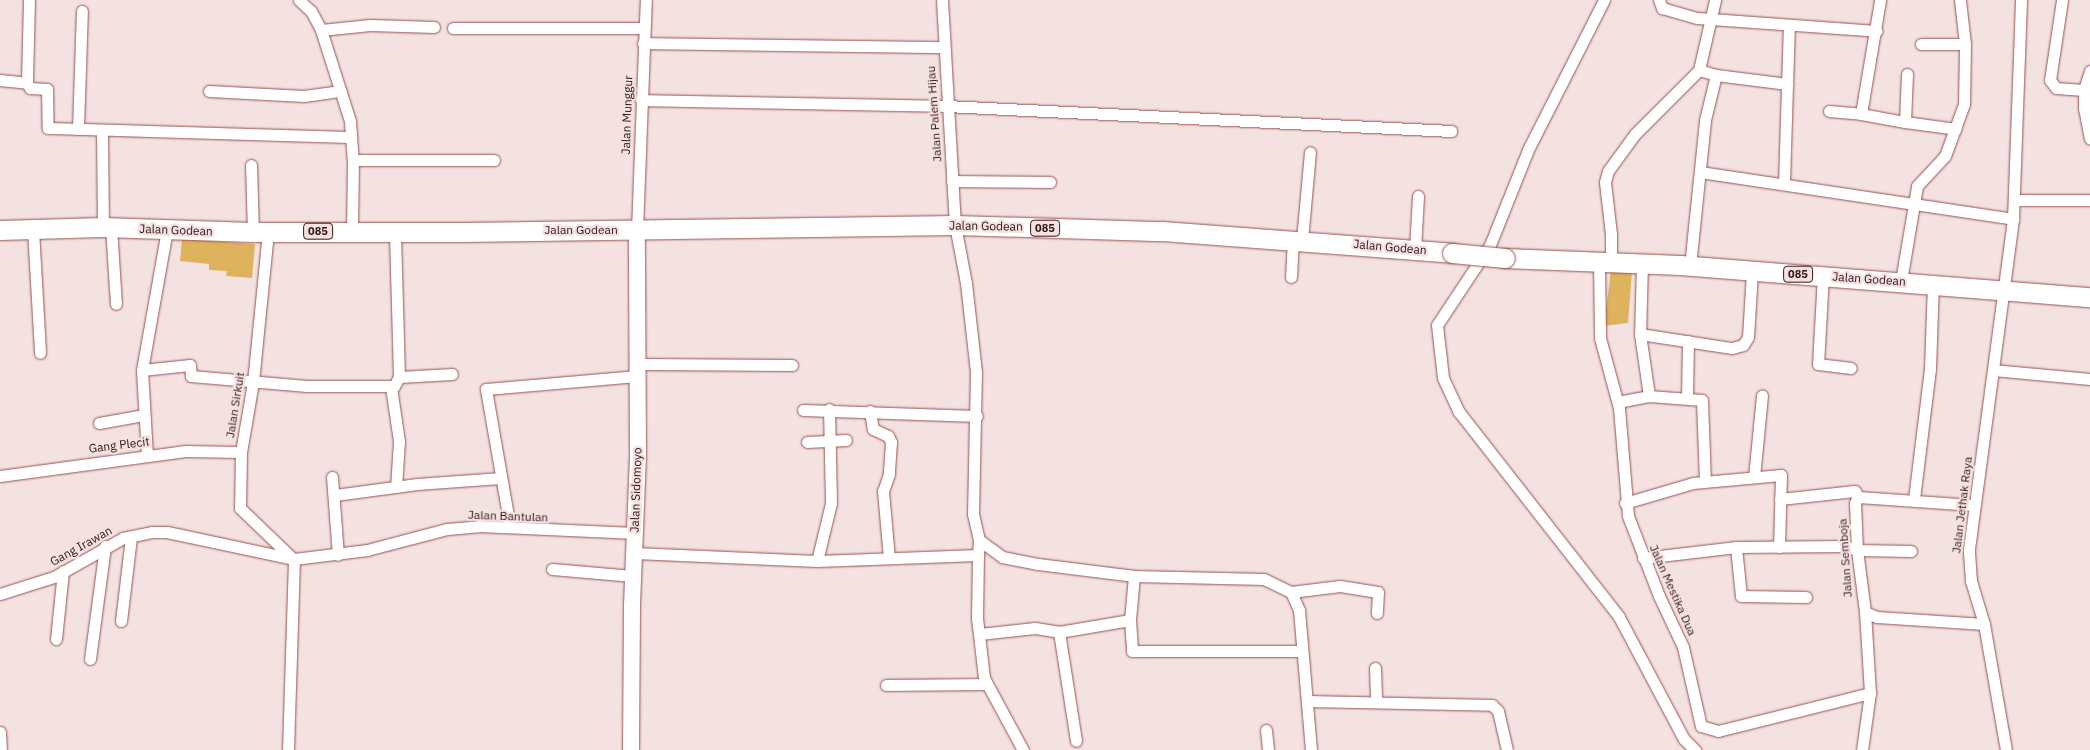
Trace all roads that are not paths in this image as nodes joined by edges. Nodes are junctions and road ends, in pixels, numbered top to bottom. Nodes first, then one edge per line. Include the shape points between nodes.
1 (29, 0) edge
2 (298, 0) edge
3 (646, 0) edge
4 (942, 0) edge
5 (1604, 0) edge
6 (1659, 0) edge
7 (1715, 0) edge
8 (1880, 0) edge
9 (1960, 0) edge
10 (2021, 0) edge
11 (2062, 0) edge
12 (82, 11) dead end
13 (1718, 21) junction
14 (1789, 26) junction
15 (434, 27) dead end
16 (453, 28) dead end
17 (644, 28) junction
18 (321, 30) junction
19 (1877, 31) junction
20 (643, 43) junction
21 (1921, 44) dead end
22 (1965, 44) junction
23 (943, 46) junction
24 (2090, 71) edge
25 (1706, 72) junction
26 (1907, 74) dead end
27 (0, 80) edge
28 (27, 83) junction
29 (1788, 84) junction
30 (208, 90) dead end
31 (2084, 90) junction
32 (341, 91) junction
33 (641, 100) junction
34 (946, 106) junction
35 (1829, 111) dead end
36 (1861, 114) junction
37 (1905, 122) junction
38 (78, 129) junction
39 (1956, 129) junction
40 (102, 131) junction
41 (1451, 131) dead end
42 (351, 138) junction
43 (2090, 138) edge
44 (1310, 152) dead end
45 (353, 160) junction
46 (494, 160) dead end
47 (251, 165) dead end
48 (1700, 172) junction
49 (952, 181) junction
50 (1050, 182) dead end
51 (1784, 182) junction
52 (1418, 196) dead end
53 (2014, 200) junction
54 (2090, 200) edge
55 (1912, 204) junction
56 (2013, 219) junction
57 (955, 226) junction
58 (107, 227) junction
59 (0, 230) edge
60 (33, 230) junction
61 (167, 230) junction
62 (352, 230) junction
63 (395, 230) junction
64 (637, 230) junction
65 (261, 232) junction
66 (1298, 240) junction
67 (1415, 250) junction
68 (1605, 262) junction
69 (1642, 264) junction
70 (1690, 266) junction
71 (1752, 271) junction
72 (1823, 276) junction
73 (1291, 277) dead end
74 (1901, 281) junction
75 (1933, 283) junction
76 (2004, 290) junction
77 (2090, 297) edge
78 (116, 304) dead end
79 (1640, 334) junction
80 (1688, 341) junction
81 (40, 353) dead end
82 (792, 366) dead end
83 (1850, 368) dead end
84 (142, 370) junction
85 (637, 370) junction
86 (1993, 370) junction
87 (452, 374) dead end
88 (399, 377) junction
89 (2090, 380) edge
90 (253, 382) junction
91 (391, 387) junction
92 (1762, 395) dead end
93 (1649, 396) junction
94 (1687, 398) junction
95 (1618, 402) junction
96 (829, 409) junction
97 (803, 410) dead end
98 (870, 411) junction
99 (144, 415) junction
100 (977, 416) junction
101 (99, 423) dead end
102 (830, 440) junction
103 (846, 440) dead end
104 (807, 442) dead end
105 (241, 452) junction
106 (147, 455) junction
107 (0, 476) edge
108 (1754, 477) junction
109 (332, 478) dead end
110 (502, 478) junction
111 (1705, 482) junction
112 (396, 487) junction
113 (335, 496) junction
114 (1858, 498) junction
115 (1780, 499) junction
116 (1914, 499) junction
117 (1626, 503) junction
118 (1973, 505) junction
119 (510, 527) junction
120 (635, 533) junction
121 (131, 537) junction
122 (979, 540) junction
123 (105, 546) junction
124 (1736, 547) junction
125 (1779, 547) junction
126 (1857, 550) junction
127 (1911, 551) dead end
128 (635, 553) junction
129 (338, 555) junction
130 (978, 555) junction
131 (889, 558) junction
132 (1643, 558) junction
133 (294, 560) junction
134 (817, 560) junction
135 (552, 569) dead end
136 (63, 571) junction
137 (633, 576) junction
138 (1134, 576) junction
139 (1291, 592) junction
140 (0, 594) edge
141 (1806, 598) dead end
142 (1866, 612) junction
143 (1377, 613) dead end
144 (121, 620) dead end
145 (1130, 620) junction
146 (1984, 624) junction
147 (1059, 632) junction
148 (980, 634) junction
149 (56, 639) dead end
150 (1302, 651) junction
151 (90, 660) dead end
152 (1375, 668) dead end
153 (986, 684) junction
154 (886, 686) dead end
155 (1870, 693) junction
156 (1307, 701) junction
157 (1376, 702) junction
158 (1266, 730) dead end
159 (0, 732) edge
160 (1076, 741) dead end
161 (1, 750) edge
162 (288, 750) edge
163 (632, 750) edge
164 (1022, 750) edge
165 (1268, 750) edge
166 (1311, 750) edge
167 (1507, 750) edge
168 (1695, 750) edge
169 (1862, 750) edge
170 (2006, 750) edge

1 - 28 street
2 - 18 street via 311,11
3 - 17 street, Jalan Munggur
4 - 23 street, Jalan Palem Hijau
5 - 168 street via 1528,150 1490,245 1437,325 1443,378 1459,412 1619,617 1684,739
6 - 13 street via 1662,8
7 - 13 street
8 - 19 street
9 - 22 street
10 - 53 street, Jalan Jethak Raya
11 - 31 street via 2050,80 2056,88
12 - 38 street
13 - 14 street
13 - 25 street
14 - 19 street
14 - 29 street
15 - 18 street via 370,26
16 - 17 street
17 - 20 street, Jalan Munggur
18 - 32 street
19 - 36 street
20 - 23 street
20 - 33 street, Jalan Munggur
21 - 22 street
22 - 39 street via 1964,104
23 - 34 street, Jalan Palem Hijau
24 - 31 street
25 - 29 street
25 - 48 street
25 - 68 street, Jalan Mestika Dua via 1635,134 1608,171 1605,182 1611,234
26 - 37 street
27 - 28 street
28 - 38 street via 30,88 47,89 48,128
29 - 51 street
30 - 32 street via 304,96
31 - 43 street via 2084,120
32 - 42 street
33 - 34 street
33 - 64 street, Jalan Munggur
34 - 41 street
34 - 49 street, Jalan Palem Hijau
35 - 36 street
36 - 37 street
37 - 39 street
38 - 40 street
39 - 55 street via 1945,156 1917,186
40 - 42 street
40 - 58 street
42 - 45 street
44 - 66 street
45 - 46 street
45 - 62 street
47 - 65 street, Jalan Sirkuit
48 - 51 street
48 - 70 street
49 - 50 street
49 - 57 street, Jalan Palem Hijau
51 - 55 street
52 - 67 street
53 - 54 street
53 - 56 street, Jalan Jethak Raya
55 - 56 street
55 - 74 street via 1908,253
56 - 76 street, Jalan Jethak Raya
57 - 64 main road, Jalan Godean / 085
57 - 66 main road, Jalan Godean / 085 via 1162,231
57 - 100 street, Jalan Palem Hijau via 970,322
58 - 60 main road, Jalan Godean / 085
58 - 61 main road, Jalan Godean / 085
58 - 78 street
59 - 60 main road, Jalan Godean / 085
60 - 81 street
61 - 65 main road, Jalan Godean / 085
61 - 84 street
62 - 63 main road, Jalan Godean / 085
62 - 65 main road, Jalan Godean / 085
63 - 64 main road, Jalan Godean / 085
63 - 88 street
64 - 85 main road, Jalan Sidomoyo
65 - 90 street, Jalan Sirkuit
66 - 67 main road, Jalan Godean / 085
66 - 73 street
67 - 68 main road, Jalan Godean / 085, bridge
68 - 69 main road, Jalan Godean / 085
68 - 95 street, Jalan Mestika Dua via 1600,338
69 - 70 main road, Jalan Godean / 085
69 - 79 street
70 - 71 main road, Jalan Godean / 085
71 - 72 main road, Jalan Godean / 085
71 - 80 street via 1746,342 1732,348
72 - 74 main road, Jalan Godean / 085
72 - 83 street via 1818,364
74 - 75 main road, Jalan Godean / 085
75 - 76 main road, Jalan Godean / 085
75 - 116 street via 1930,369
76 - 77 main road, Jalan Godean / 085
76 - 86 street, Jalan Jethak Raya
79 - 80 street
79 - 93 street
80 - 94 street
82 - 85 street
84 - 90 street via 190,365 191,376
84 - 99 street
85 - 110 street via 486,389
85 - 120 main road, Jalan Sidomoyo
86 - 89 street
86 - 118 street, Jalan Jethak Raya
87 - 88 street
88 - 91 street
90 - 91 street
90 - 105 street, Jalan Sirkuit
91 - 112 street via 399,441
92 - 108 street
93 - 94 street
93 - 95 street
94 - 111 street via 1702,400
95 - 117 street, Jalan Mestika Dua
96 - 97 street
96 - 98 street
96 - 102 street
98 - 100 street
98 - 131 street via 873,429 888,436 891,442 889,474 883,491
99 - 101 street
99 - 106 street
100 - 122 street, Jalan Palem Hijau via 973,514
102 - 103 street
102 - 104 street
102 - 134 street via 831,503
105 - 106 street, Gang Plecit via 185,451
105 - 133 street, Jalan Sirkuit via 240,508
106 - 107 street, Gang Plecit
108 - 111 street
108 - 115 street via 1781,475
109 - 113 street
110 - 112 street
110 - 119 street
111 - 117 street
112 - 113 street
113 - 129 street
114 - 115 street via 1855,491
114 - 116 street
114 - 126 street, Jalan Semboja via 1855,503
115 - 125 street
116 - 118 street
117 - 132 street, Jalan Mestika Dua
118 - 146 street, Jalan Jethak Raya via 1969,549 1971,581
119 - 120 street, Jalan Bantulan
119 - 129 street, Jalan Bantulan via 447,529
120 - 128 main road, Jalan Sidomoyo
121 - 123 street, Gang Irawan
121 - 133 street, Gang Irawan via 167,532
121 - 144 street
122 - 130 street, Jalan Palem Hijau
122 - 138 street via 1002,557
123 - 136 street, Gang Irawan
123 - 151 street
124 - 125 street
124 - 132 street
124 - 141 street via 1741,596
125 - 126 street via 1845,546
126 - 127 street
126 - 142 street, Jalan Semboja
128 - 134 street
128 - 137 main road, Jalan Sidomoyo
129 - 133 street, Jalan Bantulan
130 - 131 street
130 - 148 street, Jalan Palem Hijau via 976,588
131 - 134 street
132 - 155 street, Jalan Mestika Dua via 1683,648 1701,726 1718,731 1735,728
133 - 162 street
135 - 137 street
136 - 140 street, Gang Irawan via 40,583
136 - 149 street
137 - 163 main road, Jalan Sidomoyo
138 - 139 street via 1264,580
138 - 145 street
139 - 143 street via 1333,586 1378,592
139 - 150 street via 1299,610
142 - 146 street, Jalan Semboja via 1877,617
142 - 155 street
145 - 147 street
145 - 150 street via 1130,648 1136,652
146 - 170 street, Jalan Jethak Raya
147 - 148 street via 1035,628
147 - 160 street
148 - 153 street, Jalan Palem Hijau
150 - 156 street
152 - 157 street
153 - 154 street
153 - 164 street
155 - 169 street
156 - 157 street
156 - 166 street
157 - 167 street via 1492,705 1498,711
158 - 165 street
159 - 161 street

